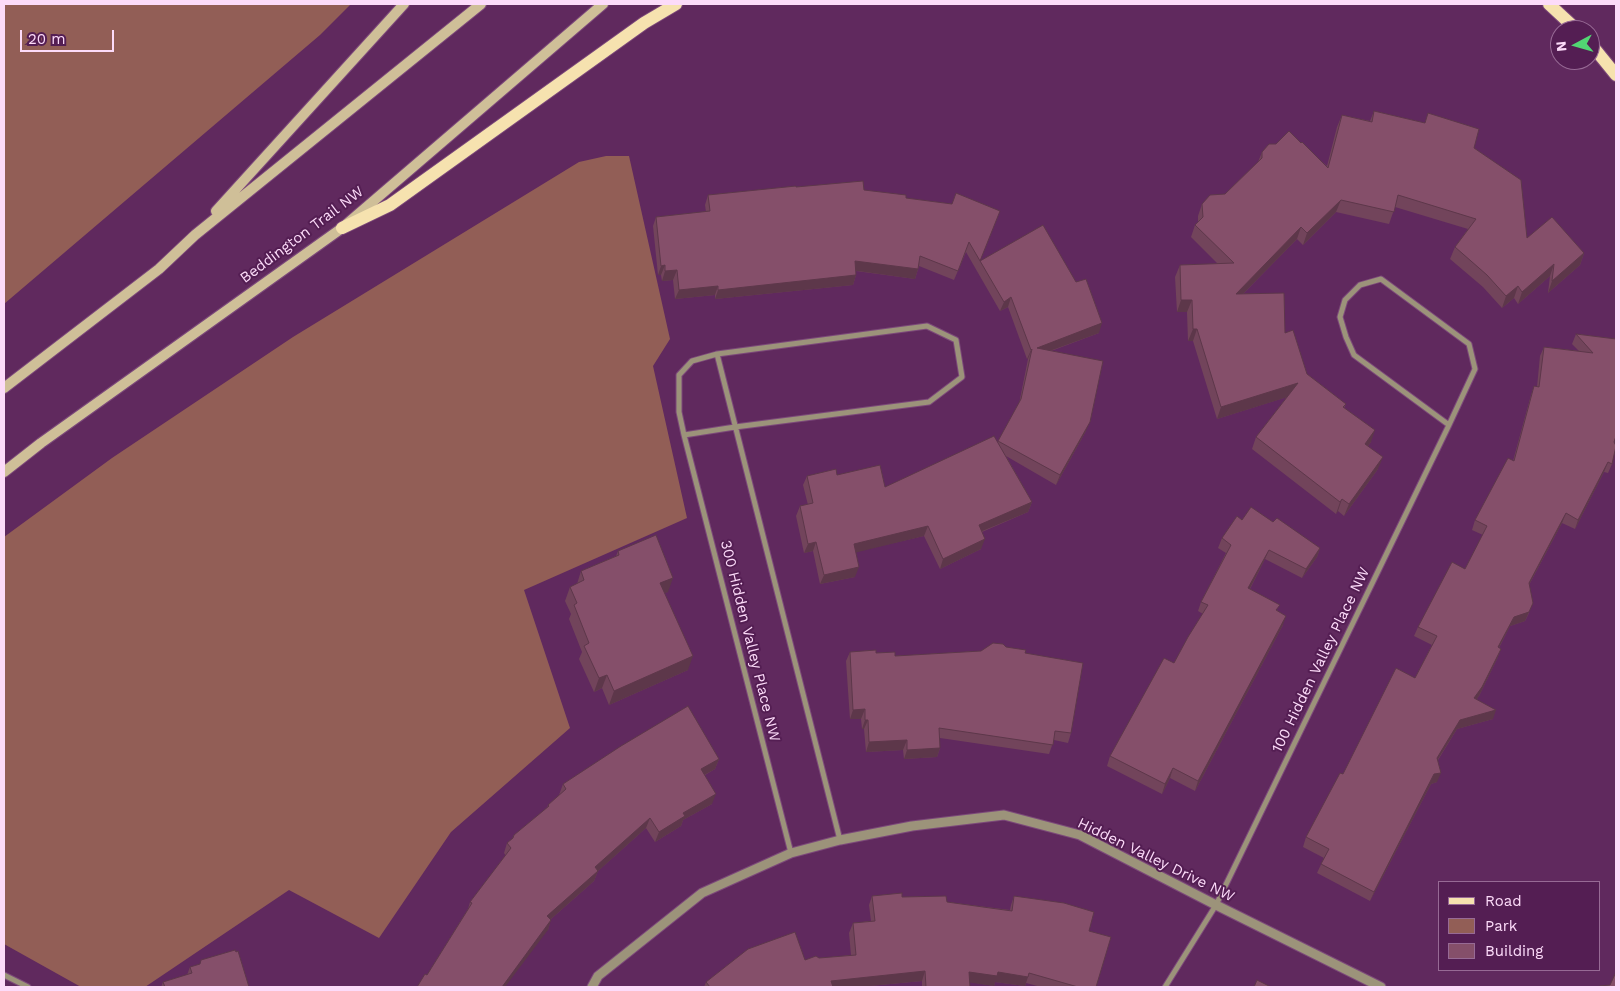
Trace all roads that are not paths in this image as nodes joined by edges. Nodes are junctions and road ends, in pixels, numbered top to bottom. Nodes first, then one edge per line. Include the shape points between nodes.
1 (404, 4) edge
2 (481, 4) edge
3 (603, 4) edge
4 (676, 4) edge
5 (1549, 4) edge
6 (1566, 20) edge
7 (1600, 55) edge
8 (1616, 75) edge
9 (342, 228) junction
10 (195, 234) junction
11 (717, 354) junction
12 (4, 388) edge
13 (1449, 425) junction
14 (735, 427) junction
15 (684, 435) junction
16 (4, 472) edge
17 (840, 840) junction
18 (791, 854) junction
19 (1216, 905) junction
20 (4, 975) edge
21 (28, 987) edge
22 (592, 987) edge
23 (1165, 987) edge
24 (1381, 987) edge

1 - 10 main road
2 - 10 main road
3 - 9 main road, Beddington Trail NW
4 - 9 main road via 390,205
5 - 6 main road
7 - 8 main road
9 - 16 main road, Beddington Trail NW
10 - 12 main road via 159,269
11 - 14 street
11 - 14 street, 300 Hidden Valley Place NW via 927,326 956,340 962,377 929,402
11 - 15 street, 300 Hidden Valley Place NW via 692,361 679,375 679,412
13 - 13 street, 100 Hidden Valley Place NW via 1475,370 1469,344 1381,279 1360,285 1344,300 1340,318 1354,355
13 - 19 street, 100 Hidden Valley Place NW
14 - 15 street, 300 Hidden Valley Place NW
14 - 17 street
15 - 18 street, 300 Hidden Valley Place NW
17 - 18 street, Hidden Valley Drive NW
17 - 19 street, Hidden Valley Drive NW via 912,826 1004,815 1080,834
18 - 22 street, Hidden Valley Drive NW via 702,893 598,976
19 - 23 street, 100 Hidden Valley Place NW
19 - 24 street, Hidden Valley Drive NW
20 - 21 street

